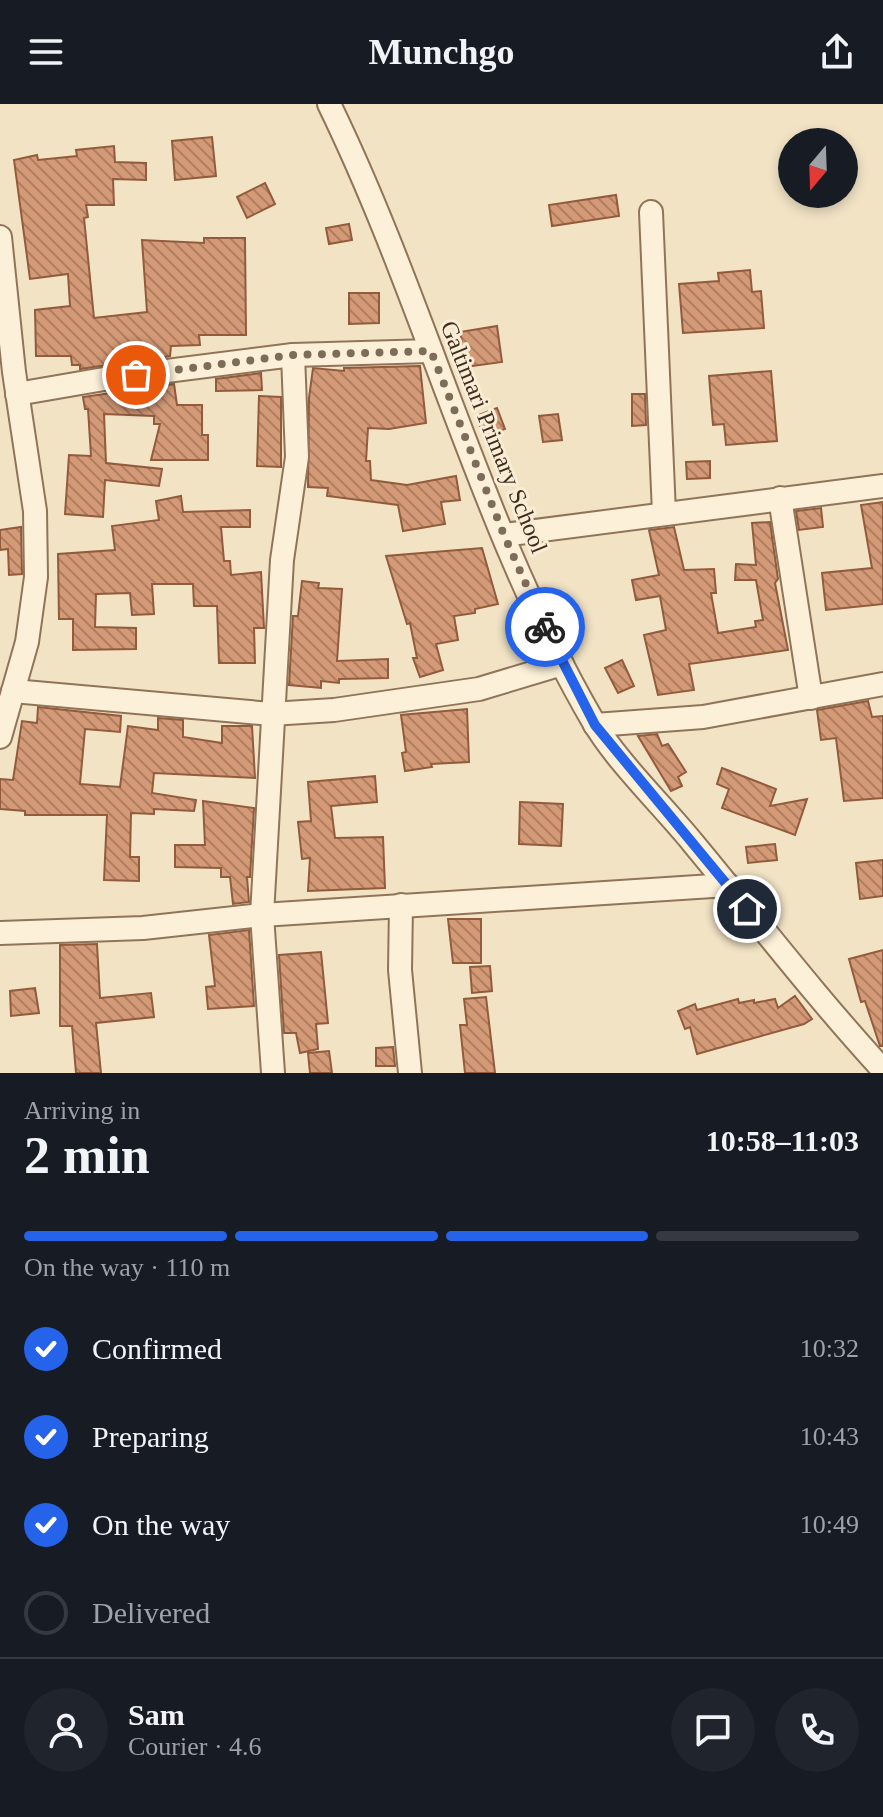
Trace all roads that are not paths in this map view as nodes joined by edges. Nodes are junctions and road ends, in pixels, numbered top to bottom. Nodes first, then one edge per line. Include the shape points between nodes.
1 (329, 104) edge
2 (651, 212) dead end
3 (0, 237) edge
4 (431, 351) junction
5 (293, 355) junction
6 (17, 394) junction
7 (883, 486) edge
8 (780, 498) junction
9 (664, 513) junction
10 (504, 535) junction
11 (562, 664) junction
12 (883, 684) edge
13 (13, 691) junction
14 (811, 698) junction
15 (271, 714) junction
16 (595, 725) junction
17 (1, 731) edge
18 (728, 885) junction
19 (401, 905) junction
20 (262, 915) junction
21 (0, 933) edge
22 (883, 1070) edge
23 (273, 1073) edge
24 (410, 1073) edge

1 - 4 street, Galtimari Primary School via 373,193
2 - 9 street
3 - 6 street
4 - 5 street
4 - 10 street, Galtimari Primary School
5 - 6 street
5 - 15 street via 297,457 282,560
6 - 13 street via 35,511 36,577 27,642
7 - 8 street
8 - 9 street
8 - 14 street
9 - 10 street
10 - 11 street, Galtimari Primary School
11 - 15 street via 479,689
11 - 16 street, Galtimari Primary School
12 - 14 street
13 - 15 street
13 - 17 street
14 - 16 street via 703,717
15 - 20 street
16 - 18 street, Galtimari Primary School
18 - 19 street
18 - 22 street, Galtimari Primary School via 823,1005
19 - 20 street
19 - 24 street via 400,970
20 - 21 street via 143,928
20 - 23 street

